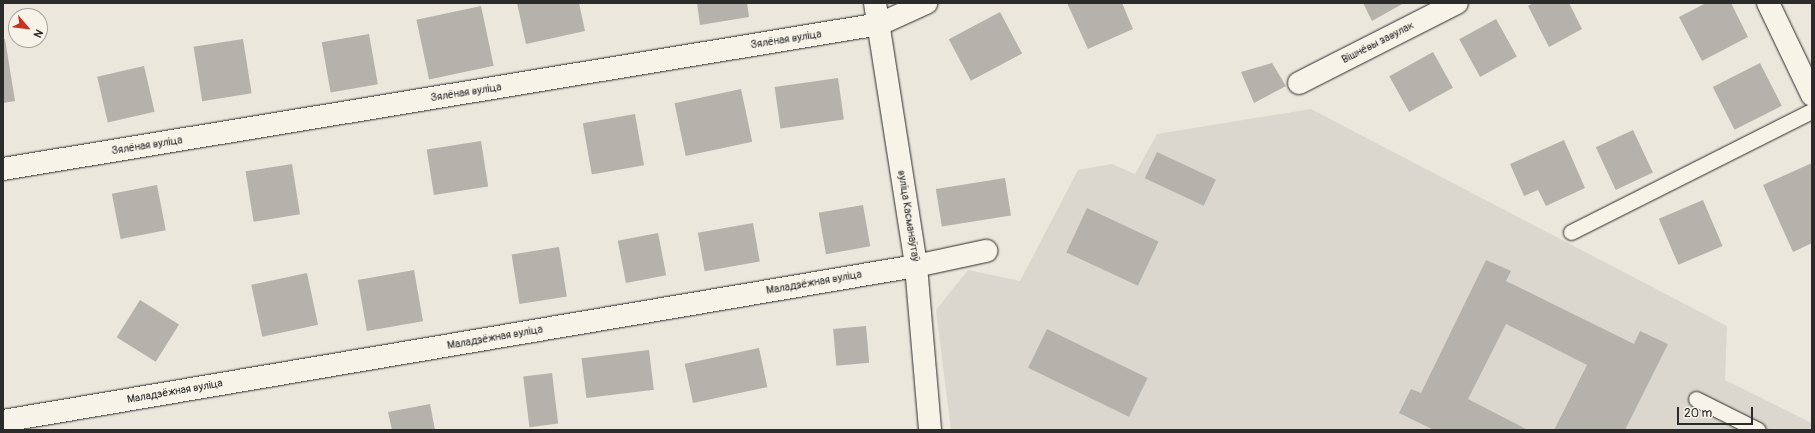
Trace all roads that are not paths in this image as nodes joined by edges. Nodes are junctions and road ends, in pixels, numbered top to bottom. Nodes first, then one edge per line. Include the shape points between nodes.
1 (875, 3) edge
2 (926, 3) edge
3 (1457, 3) edge
4 (1768, 3) edge
5 (880, 24) junction
6 (1299, 83) dead end
7 (1812, 95) edge
8 (1812, 110) edge
9 (3, 169) edge
10 (1571, 232) dead end
11 (986, 252) dead end
12 (916, 266) junction
13 (1696, 399) dead end
14 (3, 421) edge
15 (930, 430) edge
16 (1758, 430) edge

1 - 5 street, вуліца Касманаўтаў
2 - 5 street, Зялёная вуліца
3 - 6 street, Вішнёвы завулак
4 - 7 street
5 - 9 street, Зялёная вуліца
5 - 12 street, вуліца Касманаўтаў
8 - 10 lane
11 - 12 street, Маладзёжная вуліца
12 - 14 street, Маладзёжная вуліца
12 - 15 street, вуліца Касманаўтаў
13 - 16 lane

